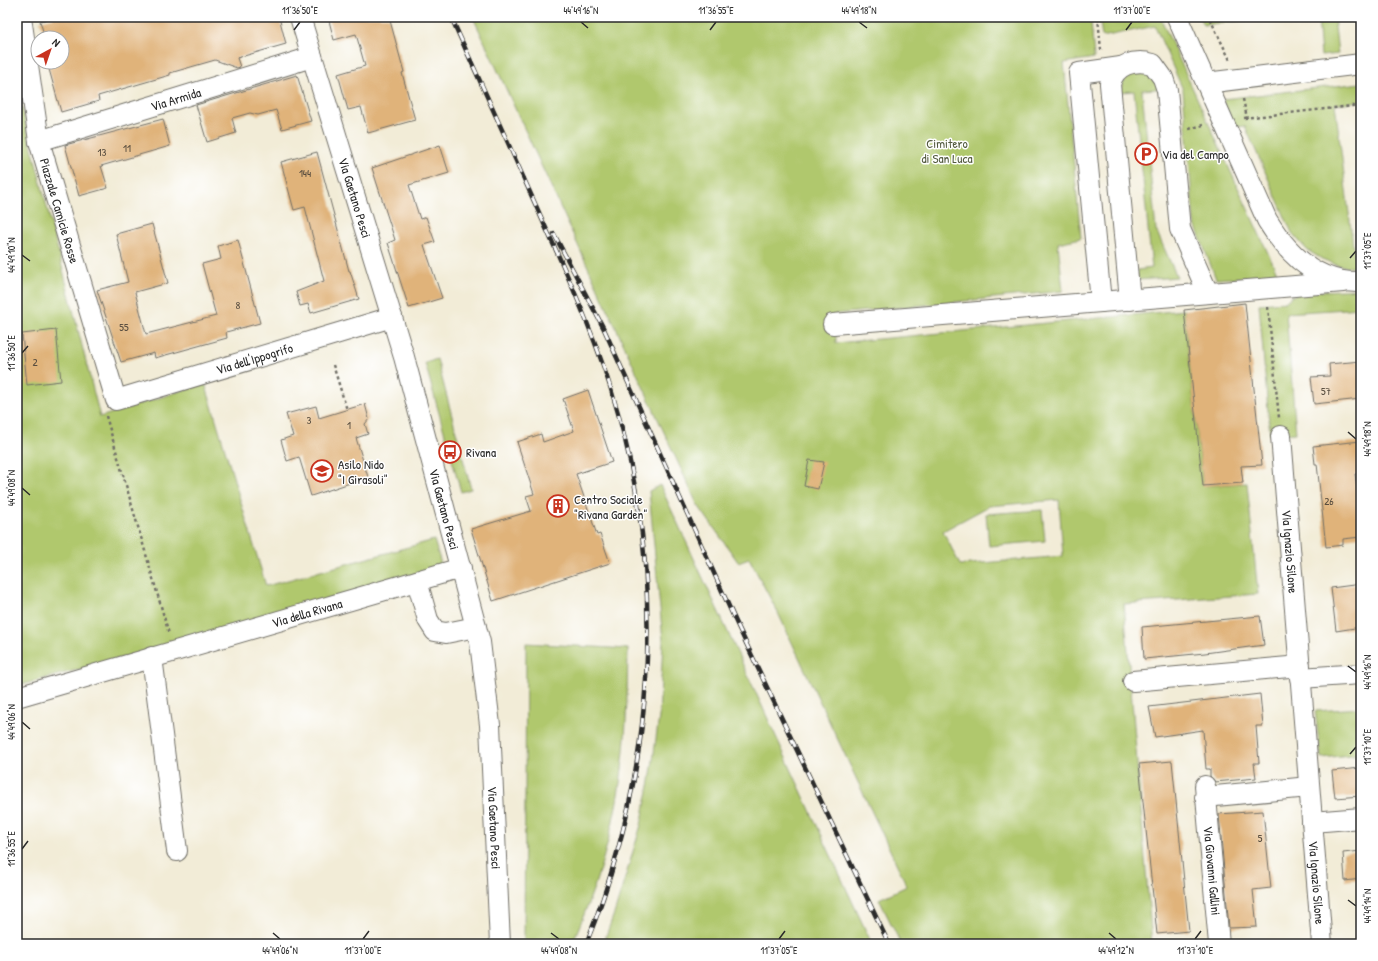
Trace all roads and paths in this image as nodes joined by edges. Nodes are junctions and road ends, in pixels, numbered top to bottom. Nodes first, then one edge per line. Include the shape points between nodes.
1 (21, 17) edge
2 (300, 17) edge
3 (1098, 17) edge
4 (1177, 17) edge
5 (312, 57) junction
6 (1361, 64) edge
7 (1112, 69) junction
8 (1206, 83) junction
9 (1361, 106) edge
10 (1247, 118) dead end
11 (1222, 120) junction
12 (1171, 134) junction
13 (39, 141) junction
14 (1352, 282) edge
15 (1267, 288) junction
16 (1208, 293) junction
17 (1130, 300) junction
18 (1101, 302) junction
19 (392, 318) junction
20 (833, 324) dead end
21 (333, 365) dead end
22 (116, 400) junction
23 (348, 410) dead end
24 (1281, 436) joint
25 (461, 568) junction
26 (417, 581) junction
27 (476, 627) junction
28 (173, 651) junction
29 (152, 657) junction
30 (1300, 672) junction
31 (1361, 674) edge
32 (1133, 681) dead end
33 (17, 697) edge
34 (1309, 787) junction
35 (1361, 818) edge
36 (1312, 822) junction
37 (177, 851) dead end
38 (500, 944) edge
39 (1219, 944) edge
40 (1322, 944) edge

1 - 13 street, Piazzale Camicie Rosse
2 - 5 street, Via Gaetano Pesci
3 - 7 path
4 - 8 street
5 - 13 street, Via Armida
5 - 19 street, Via Gaetano Pesci
6 - 8 street
7 - 12 street via 1145,62 1153,64 1159,70 1167,90
7 - 17 street via 1110,84
7 - 18 street via 1079,73
8 - 11 street
9 - 10 path
11 - 12 path
11 - 14 street via 1277,237 1298,260 1329,278
12 - 16 street via 1180,229
13 - 22 street, Piazzale Camicie Rosse
14 - 15 street
15 - 16 street
15 - 24 path
16 - 17 street
17 - 18 street
18 - 20 street
19 - 22 street, Via dell'Ippogrifo
19 - 25 street, Via Gaetano Pesci
21 - 23 path
22 - 28 path via 106,416
24 - 30 street, Via Ignazio Silone
25 - 26 street, Via della Rivana
25 - 27 street, Via Gaetano Pesci
26 - 27 street via 428,620 435,631 446,633
26 - 28 street, Via della Rivana
27 - 38 street, Via Gaetano Pesci via 490,725
28 - 29 street, Via della Rivana
29 - 33 street, Via della Rivana
29 - 37 street
30 - 31 street
30 - 32 street
30 - 34 street, Via Ignazio Silone
34 - 36 street, Via Ignazio Silone
34 - 39 street, Via Giovanni Gallini via 1205,791
35 - 36 street, Via Ignazio Silone
36 - 40 street, Via Ignazio Silone

